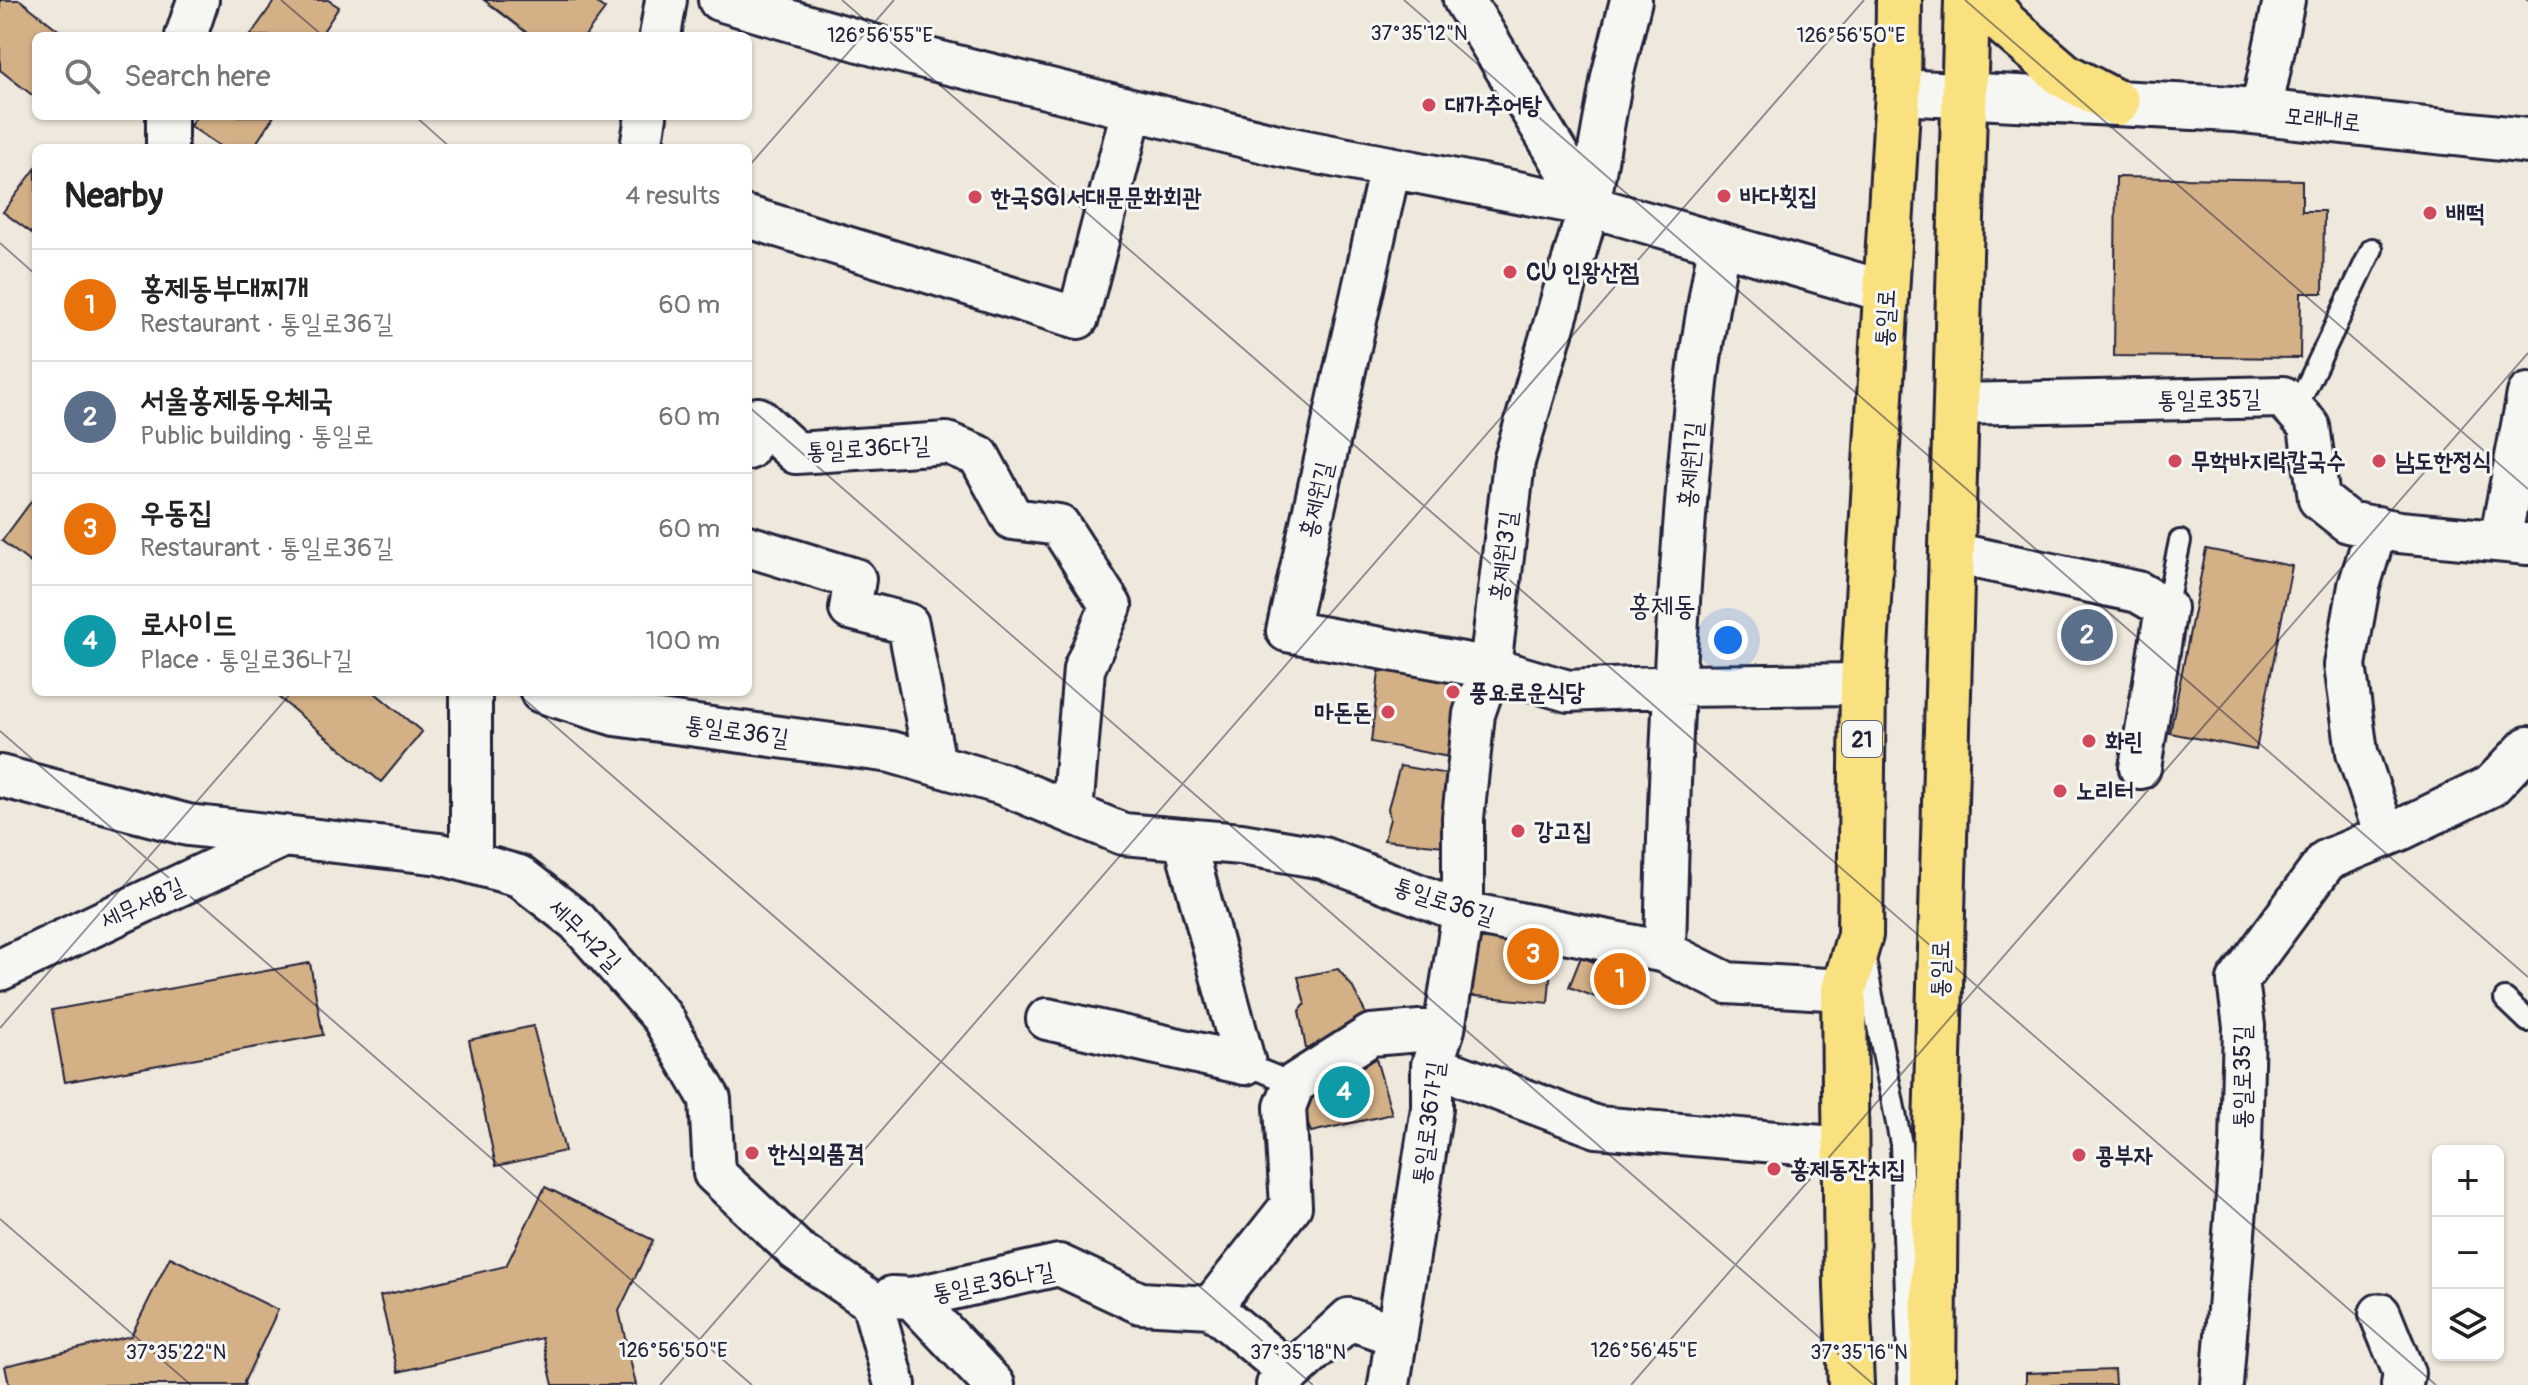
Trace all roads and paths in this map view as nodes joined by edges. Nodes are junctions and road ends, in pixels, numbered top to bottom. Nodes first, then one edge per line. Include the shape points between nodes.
1 (198, 0) edge
2 (666, 0) edge
3 (719, 0) edge
4 (1631, 0) edge
5 (1899, 0) edge
6 (1967, 0) edge
7 (1986, 0) edge
8 (2284, 0) edge
9 (1463, 2) edge
10 (187, 32) edge
11 (661, 32) edge
12 (1898, 92) junction
13 (1965, 95) junction
14 (2117, 103) junction
15 (1132, 110) junction
16 (2261, 112) junction
17 (167, 120) edge
18 (645, 120) edge
19 (2528, 141) edge
20 (167, 144) edge
21 (642, 144) edge
22 (1390, 167) junction
23 (1589, 206) junction
24 (752, 218) edge
25 (1719, 245) junction
26 (2372, 249) dead end
27 (1887, 292) junction
28 (2528, 394) edge
29 (1956, 404) junction
30 (2295, 411) junction
31 (752, 437) edge
32 (2377, 527) junction
33 (2180, 541) dead end
34 (2514, 542) edge
35 (752, 547) edge
36 (1952, 553) junction
37 (2166, 608) junction
38 (1490, 668) junction
39 (1863, 684) junction
40 (1675, 686) junction
41 (471, 696) edge
42 (554, 696) edge
43 (2528, 747) edge
44 (935, 764) junction
45 (2140, 768) dead end
46 (0, 776) edge
47 (1072, 812) junction
48 (284, 836) junction
49 (2385, 836) junction
50 (1184, 839) junction
51 (471, 862) junction
52 (1463, 912) junction
53 (1860, 935) junction
54 (1665, 952) junction
55 (0, 970) edge
56 (1844, 990) junction
57 (2505, 999) dead end
58 (1047, 1019) dead end
59 (2528, 1021) edge
60 (1438, 1047) junction
61 (1245, 1064) junction
62 (1294, 1084) junction
63 (1846, 1148) junction
64 (863, 1296) junction
65 (912, 1298) junction
66 (1211, 1307) junction
67 (2380, 1314) dead end
68 (1396, 1335) junction
69 (1283, 1378) edge
70 (895, 1385) edge
71 (994, 1385) edge
72 (1389, 1385) edge
73 (1851, 1385) edge
74 (1909, 1385) edge
75 (1933, 1385) edge
76 (2222, 1385) edge
77 (2402, 1385) edge

1 - 10 street
2 - 11 street
3 - 15 street
4 - 23 street, 홍제원3길
5 - 12 main road, 통일로 / 21
6 - 13 main road, 통일로
7 - 14 main road via 2006,25 2065,76
8 - 16 street
9 - 23 street
12 - 13 main road, 모래내로
12 - 27 main road, 통일로 / 21
13 - 14 main road, 모래내로
13 - 29 main road, 통일로
14 - 16 main road, 모래내로
15 - 22 street
15 - 24 street via 1078,318
16 - 19 main road, 모래내로
17 - 20 street
18 - 21 street
22 - 23 street
22 - 38 street, 홍제원길 via 1287,631
23 - 25 street
23 - 38 street, 홍제원3길 via 1514,462
25 - 27 street
25 - 40 street, 홍제원1길 via 1697,381
26 - 30 lane
27 - 39 main road, 통일로 / 21
28 - 34 street
29 - 30 street, 통일로35길 via 2283,397
29 - 36 main road, 통일로
30 - 32 street, 통일로35길 via 2309,426 2319,499 2348,522
31 - 47 street, 통일로36다길 via 758,418 796,453 947,443 979,456 1013,519 1059,525 1111,606 1084,669
32 - 34 street, 통일로35길
32 - 49 street via 2359,586 2345,665 2357,752
33 - 37 lane
35 - 44 street via 855,579 850,609 908,624
36 - 37 street via 2138,592
36 - 75 main road, 통일로
37 - 45 street
38 - 40 street via 1568,691
38 - 52 street, 홍제원3길 via 1474,714 1463,818
39 - 40 street
39 - 53 main road, 통일로 / 21
40 - 54 street, 홍제원1길
41 - 51 street
42 - 44 street, 통일로36길 via 615,715 891,752
43 - 49 street, 통일로35길 via 2491,786
44 - 47 street, 통일로36길
46 - 48 street, 세무서2길 via 188,825
47 - 50 street, 통일로36길 via 1123,834
48 - 51 street, 세무서2길
48 - 55 street, 세무서8길
49 - 76 street, 통일로35길 via 2327,860 2238,981 2244,1026 2241,1145
50 - 52 street, 통일로36길 via 1323,858
50 - 61 street
51 - 64 street, 세무서2길 via 519,876 577,921 662,1017 710,1099 714,1173 796,1250
52 - 54 street, 통일로36길
52 - 60 street, 통일로36가길
53 - 56 main road, 통일로 / 21
53 - 74 lane via 1901,1144
54 - 56 street, 통일로36길 via 1727,983
56 - 63 main road, 통일로 / 21
57 - 59 lane
58 - 61 street
60 - 62 street via 1371,1035
60 - 63 street via 1597,1127
60 - 68 street, 통일로36가길
61 - 62 lane
62 - 66 street via 1285,1107 1291,1206
63 - 73 main road, 통일로 / 21
64 - 65 street
64 - 70 street, 세무서2길 via 872,1302
65 - 66 street, 통일로36나길 via 1059,1265 1140,1303
65 - 71 street
66 - 69 street
67 - 77 street via 2404,1373
68 - 69 street via 1349,1319
68 - 72 street, 통일로36가길

